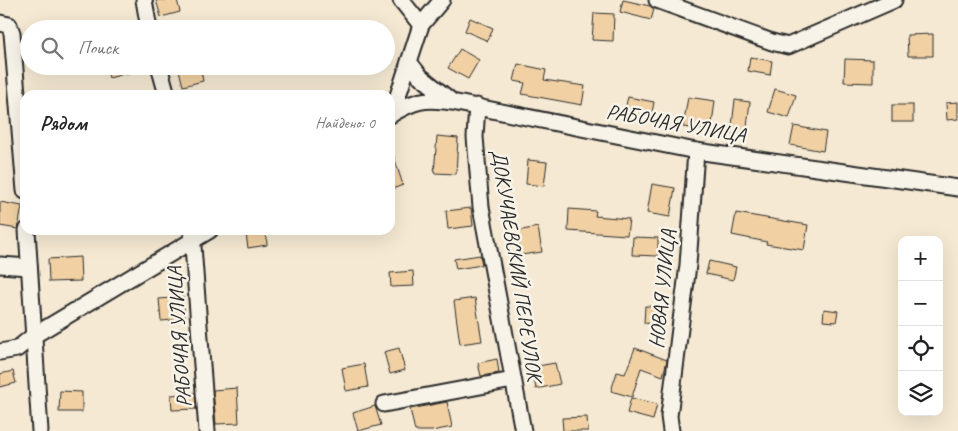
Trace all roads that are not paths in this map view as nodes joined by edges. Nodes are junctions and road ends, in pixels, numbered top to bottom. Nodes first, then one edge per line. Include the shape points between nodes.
1 (144, 0) edge
2 (400, 0) edge
3 (442, 0) edge
4 (657, 0) edge
5 (894, 0) edge
6 (147, 20) edge
7 (0, 23) edge
8 (421, 25) junction
9 (409, 62) junction
10 (161, 75) edge
11 (166, 90) edge
12 (395, 102) edge
13 (452, 102) junction
14 (477, 106) junction
15 (395, 112) edge
16 (20, 130) edge
17 (696, 150) junction
18 (958, 188) edge
19 (27, 235) edge
20 (193, 235) edge
21 (0, 265) edge
22 (29, 267) junction
23 (33, 336) junction
24 (0, 352) edge
25 (513, 380) junction
26 (384, 404) dead end
27 (40, 431) edge
28 (207, 431) edge
29 (523, 431) edge
30 (671, 431) edge

1 - 6 street
2 - 8 street
3 - 8 street
4 - 5 street via 788,46
7 - 16 street via 8,25 12,33
8 - 9 street
9 - 12 street
9 - 13 street via 420,76
10 - 11 street
13 - 14 street, РАБОЧАЯ УЛИЦА
13 - 15 street, РАБОЧАЯ УЛИЦА via 430,99 413,102
14 - 17 street, РАБОЧАЯ УЛИЦА
14 - 25 street, ДОКУЧАЕВСКИЙ ПЕРЕУЛОК via 475,137 482,207
17 - 18 street, РАБОЧАЯ УЛИЦА
17 - 30 street, НОВАЯ УЛИЦА via 688,265 669,416
19 - 22 street
20 - 23 street, РАБОЧАЯ УЛИЦА
20 - 28 street, РАБОЧАЯ УЛИЦА
21 - 22 street
22 - 23 street
23 - 24 street, РАБОЧАЯ УЛИЦА via 17,349
23 - 27 street
25 - 26 street
25 - 29 street, ДОКУЧАЕВСКИЙ ПЕРЕУЛОК

